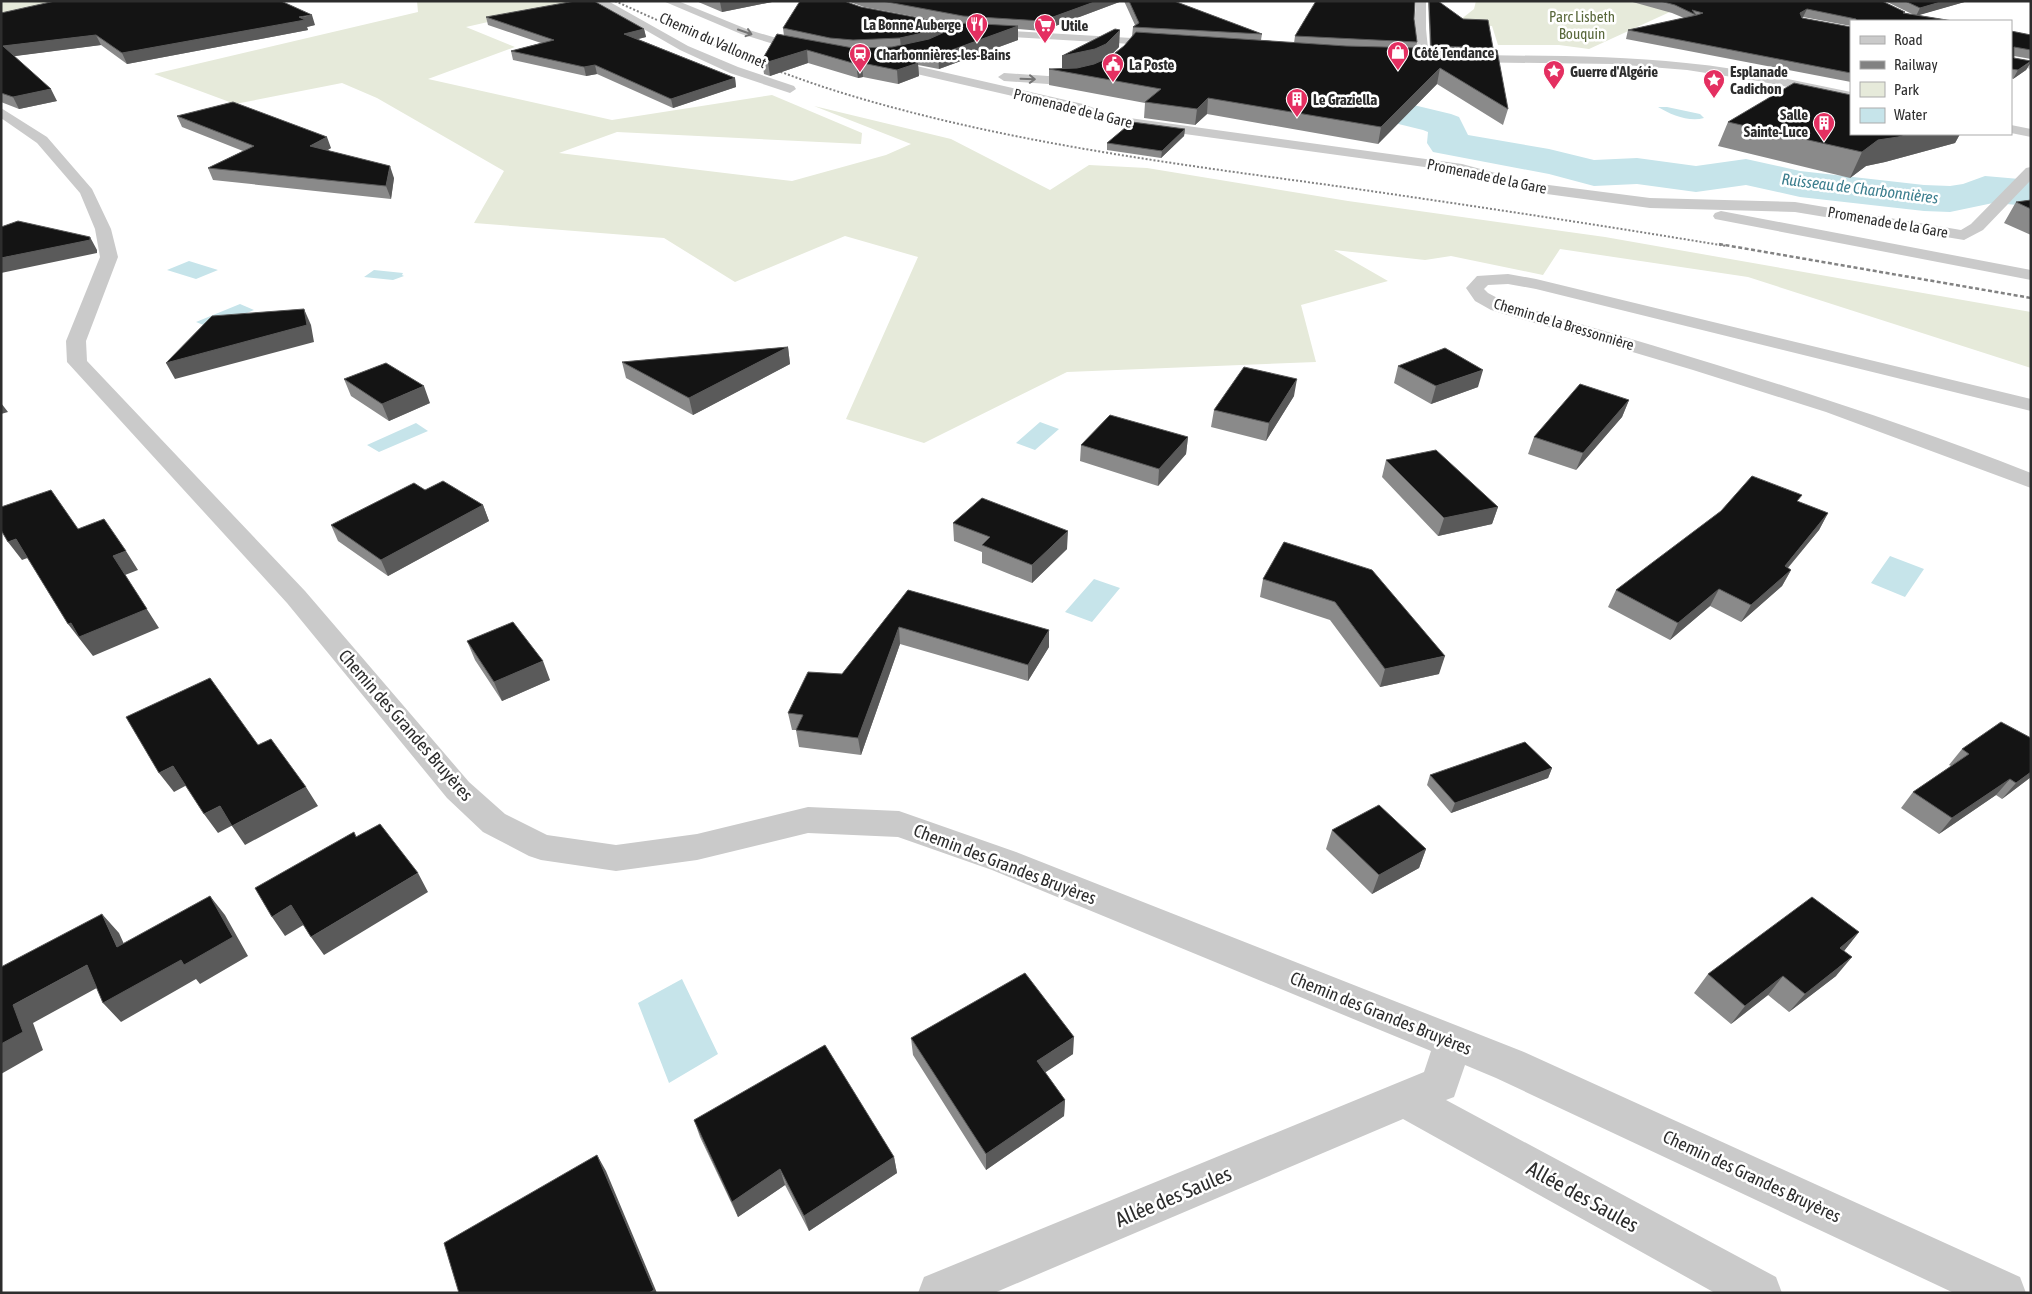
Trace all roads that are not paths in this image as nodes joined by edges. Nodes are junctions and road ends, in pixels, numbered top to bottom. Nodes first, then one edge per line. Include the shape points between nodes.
1 (600, 1) edge
2 (668, 1) edge
3 (1421, 1) edge
4 (900, 19) edge
5 (962, 31) junction
6 (948, 38) edge
7 (1179, 44) edge
8 (822, 54) edge
9 (1423, 58) edge
10 (1449, 59) edge
11 (2012, 61) edge
12 (2031, 65) edge
13 (1095, 73) edge
14 (790, 89) dead end
15 (1850, 96) edge
16 (1, 112) edge
17 (2012, 129) edge
18 (2031, 133) edge
19 (2031, 171) edge
20 (1687, 205) junction
21 (2031, 275) edge
22 (2031, 405) edge
23 (2031, 481) edge
24 (1453, 1042) junction
25 (1405, 1100) junction
26 (940, 1293) edge
27 (1760, 1293) edge
28 (2004, 1293) edge

1 - 14 street, Chemin du Vallonnet via 684,48
2 -> 8 street via 745,32
3 - 9 street
4 - 5 street
5 - 6 street
5 - 7 street via 1128,46
10 - 15 street via 1664,64 1732,72
11 - 12 street
20 -> 13 street, Promenade de la Gare via 1532,187 1462,168 1112,120 1078,107 905,69 929,62 1005,78 1048,80
16 - 24 street, Chemin des Grandes Bruyères via 42,140 87,192 103,229 109,257 76,341 77,362 296,597 458,790 494,823 542,846 616,858 697,847 808,820 899,824 1013,865
17 - 18 street
19 - 20 street, Promenade de la Gare via 1976,227 1964,235 1795,207
20 - 21 street via 1692,210 1755,224
22 - 23 street, Chemin de la Bressonnière via 1536,284 1508,279 1483,280 1475,288 1481,297 1498,306 1753,380 1966,454
24 - 25 street, Allée des Saules via 1440,1084
24 - 28 street, Chemin des Grandes Bruyères via 1510,1065
25 - 26 street, Allée des Saules
25 - 27 street, Allée des Saules

